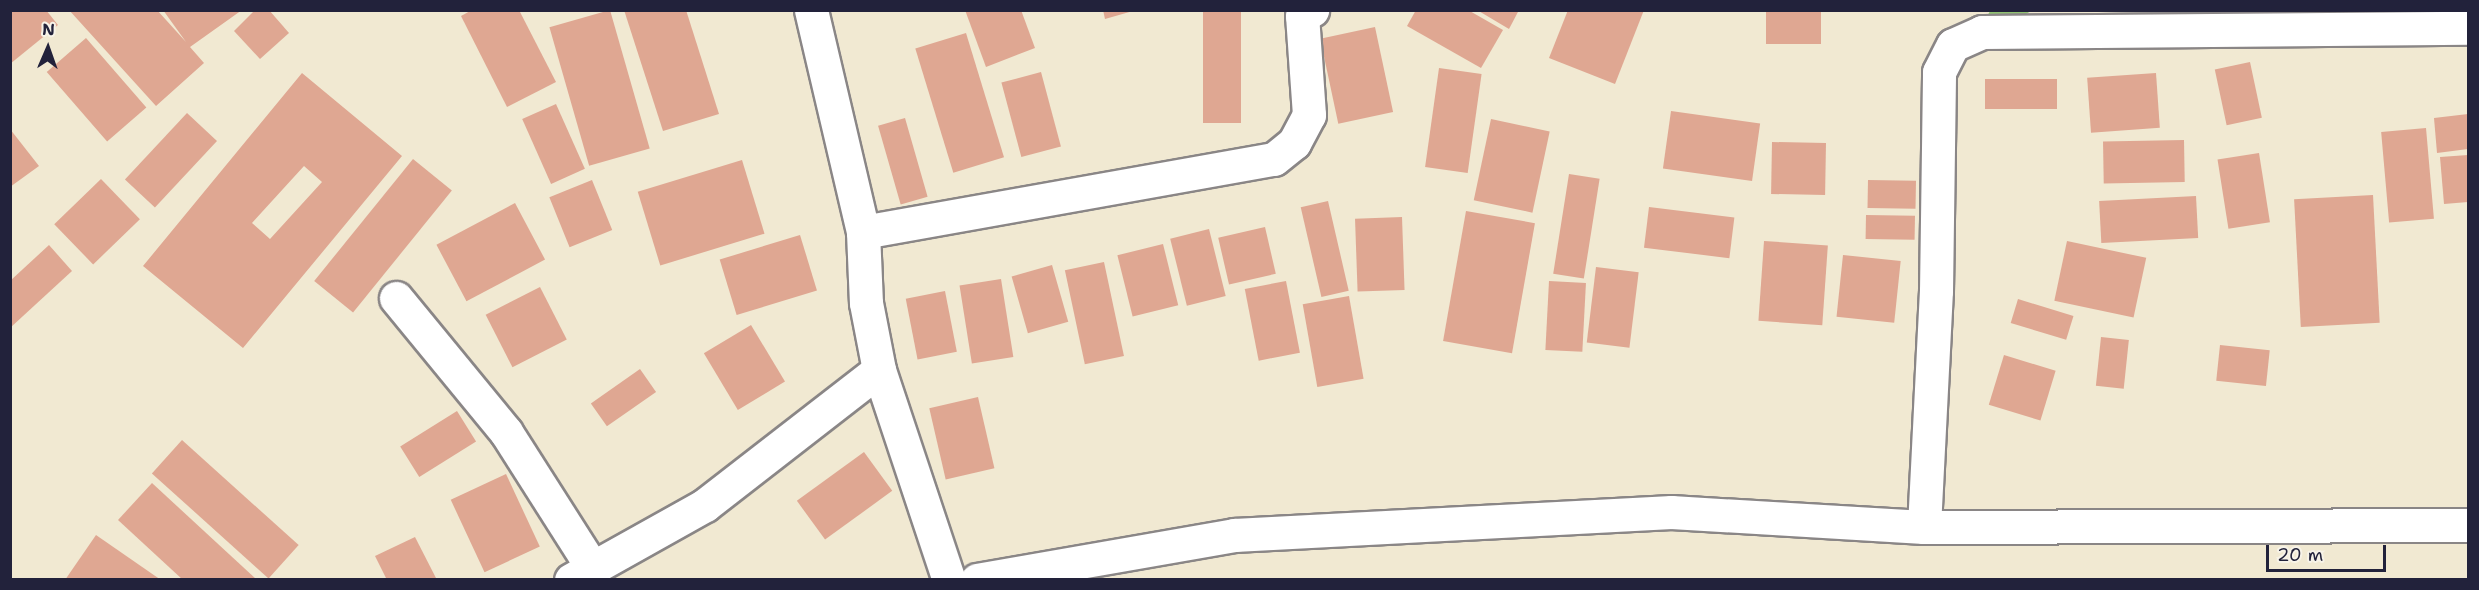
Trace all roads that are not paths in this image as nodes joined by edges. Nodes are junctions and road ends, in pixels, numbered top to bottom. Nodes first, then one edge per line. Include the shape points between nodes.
1 (811, 10) edge
2 (1312, 10) edge
3 (2469, 28) edge
4 (863, 232) junction
5 (396, 298) dead end
6 (879, 370) junction
7 (2469, 525) edge
8 (1924, 527) junction
9 (582, 575) edge
10 (949, 579) edge
11 (977, 579) edge

1 - 4 street
2 - 4 street via 1302,16 1309,115 1294,143 1274,159
3 - 8 street via 1982,32 1953,45 1939,72 1936,291
4 - 6 street via 866,303
5 - 9 street via 506,432
6 - 9 street via 705,506
6 - 10 street
7 - 8 street
8 - 11 street via 1671,512 1234,535

